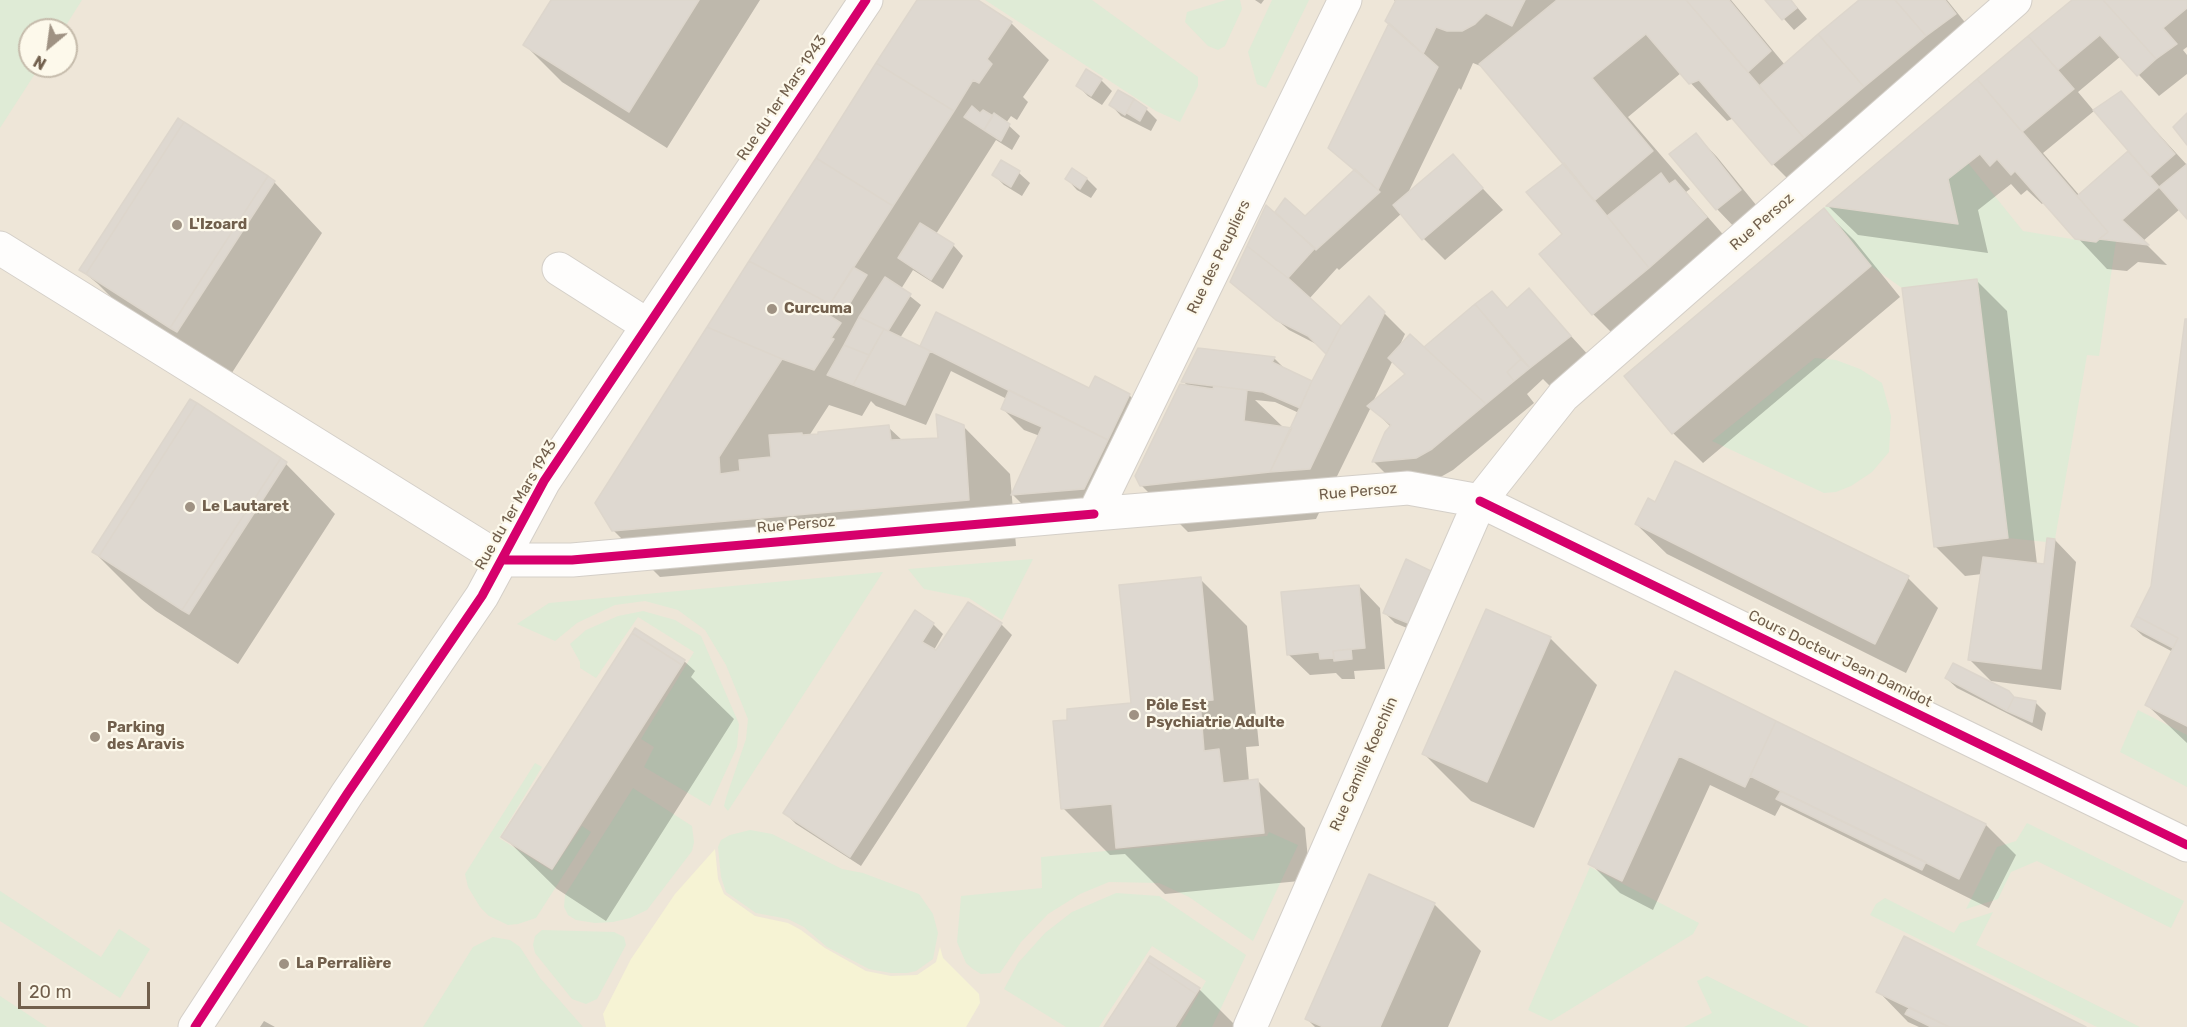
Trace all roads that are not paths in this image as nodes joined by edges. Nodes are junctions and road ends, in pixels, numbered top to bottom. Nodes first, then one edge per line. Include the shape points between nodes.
1 (866, 0) edge
2 (1345, 0) edge
3 (2015, 0) edge
4 (0, 248) edge
5 (559, 269) dead end
6 (647, 325) junction
7 (1480, 501) junction
8 (1094, 514) junction
9 (501, 560) junction
10 (2187, 844) edge
11 (195, 1027) edge
12 (1250, 1027) edge

1 - 6 street, Rue du 1er Mars 1943
2 - 8 street, Rue des Peupliers
3 - 7 street, Rue Persoz via 1563,396
4 - 9 street
5 - 6 street
6 - 9 street, Rue du 1er Mars 1943 via 544,481
7 - 8 street, Rue Persoz via 1408,488
7 - 10 street, Cours Docteur Jean Damidot
7 - 12 street, Rue Camille Koechlin
8 - 9 street, Rue Persoz via 572,560
9 - 11 street, Rue du 1er Mars 1943 via 482,596

